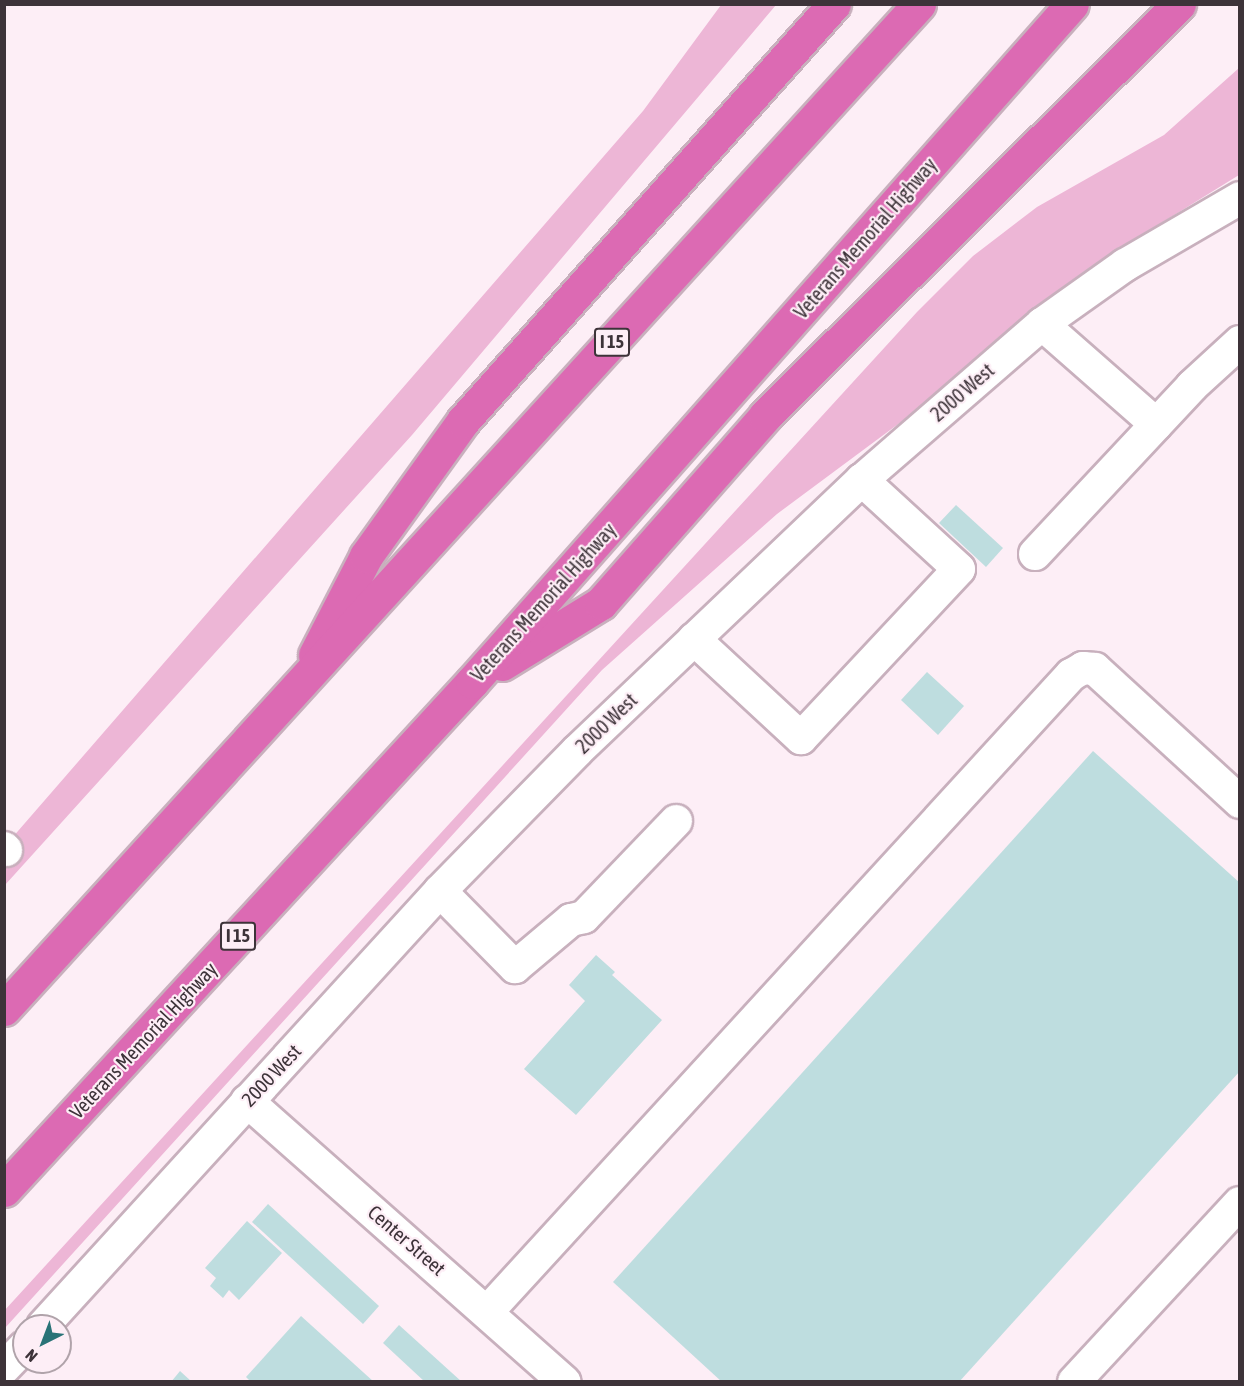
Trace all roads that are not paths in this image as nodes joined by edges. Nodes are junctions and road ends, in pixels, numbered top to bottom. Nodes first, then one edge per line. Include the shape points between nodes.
1 (834, 4) edge
2 (919, 4) edge
3 (1072, 4) edge
4 (1179, 4) edge
5 (1239, 198) edge
6 (1042, 324) junction
7 (1239, 342) edge
8 (1156, 424) junction
9 (862, 480) junction
10 (1035, 554) dead end
11 (694, 639) junction
12 (306, 679) junction
13 (472, 682) junction
14 (1239, 802) edge
15 (676, 821) dead end
16 (440, 891) junction
17 (4, 1010) edge
18 (247, 1101) junction
19 (4, 1190) edge
20 (1239, 1203) edge
21 (488, 1311) junction
22 (54, 1314) edge
23 (565, 1382) edge
24 (1074, 1382) edge

1 - 12 highway via 463,421 366,556 325,631
2 - 12 highway, I 15
3 - 13 highway, Veterans Memorial Highway / I 15
4 - 13 highway via 773,408 601,603
5 - 6 street, 2000 West via 1125,266
6 - 8 street
6 - 9 street, 2000 West
7 - 8 street
8 - 10 street
9 - 11 street, 2000 West
9 - 11 street via 959,569 801,738
11 - 16 street, 2000 West
12 - 17 highway, I 15
13 - 19 highway, Veterans Memorial Highway / I 15
14 - 21 street via 1095,669 1071,675
15 - 16 street via 584,917 571,920 515,967
16 - 18 street, 2000 West
18 - 21 street, Center Street
18 - 22 street, 2000 West
20 - 24 street
21 - 23 street, Center Street

